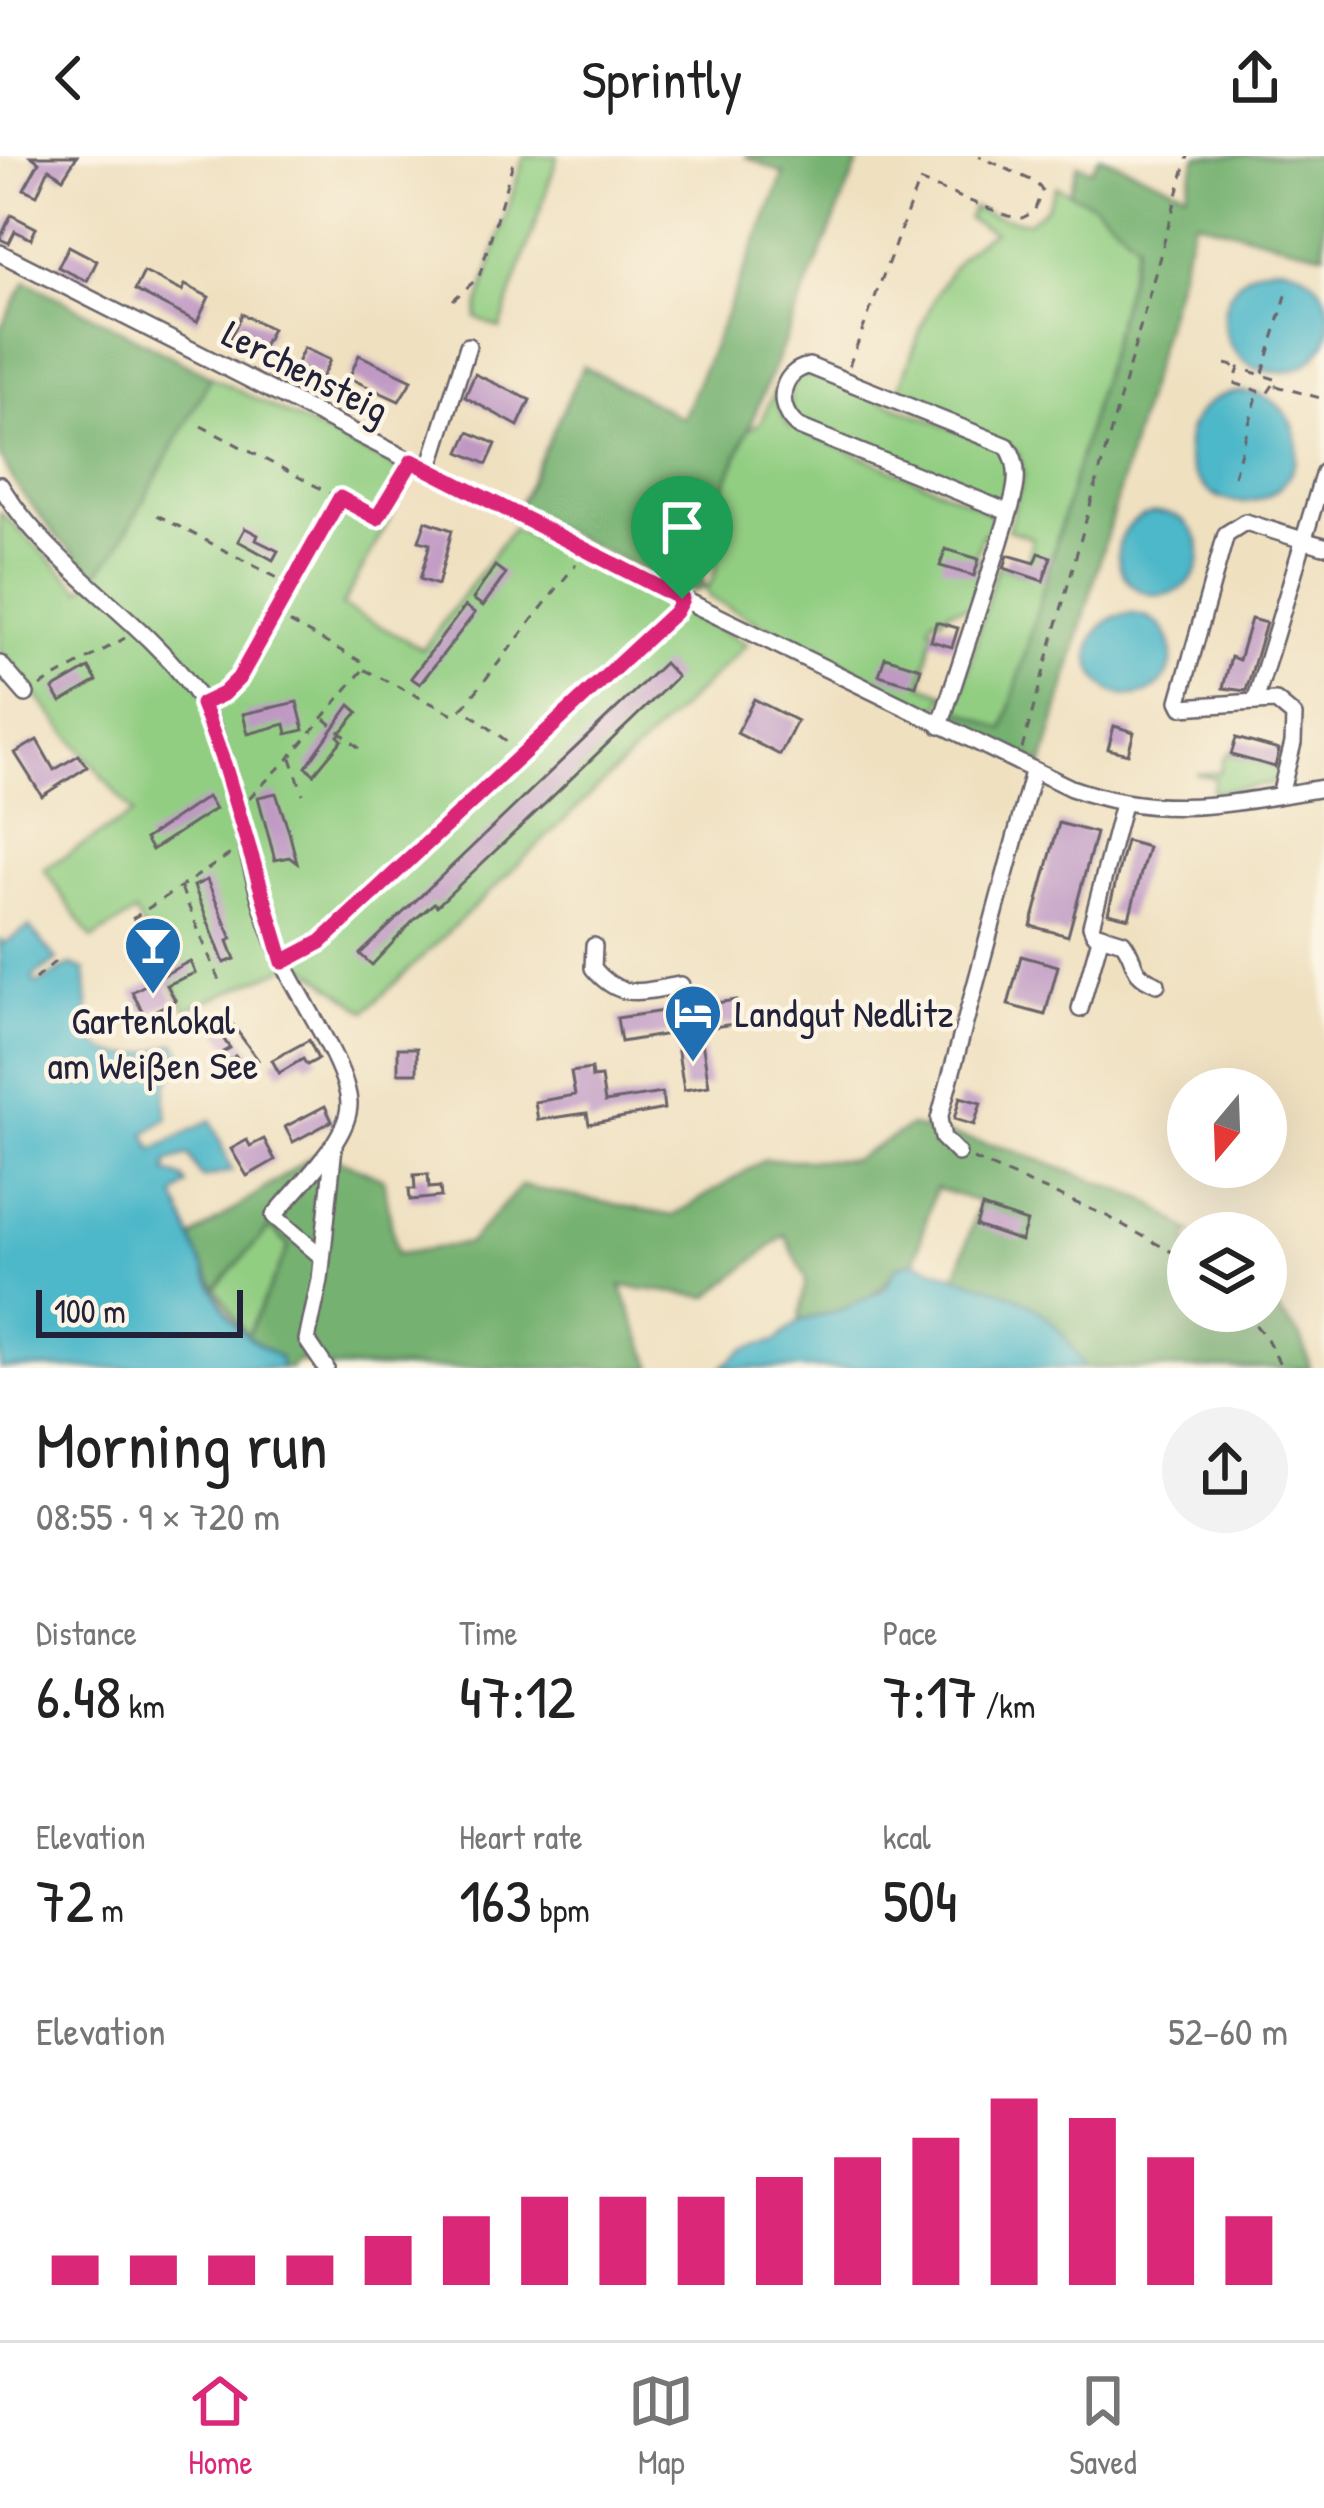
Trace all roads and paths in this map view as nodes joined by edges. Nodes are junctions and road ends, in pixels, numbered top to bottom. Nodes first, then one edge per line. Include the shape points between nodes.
1 (515, 156) edge
2 (979, 156) edge
3 (1188, 156) edge
4 (0, 253) edge
5 (1286, 292) dead end
6 (453, 300) dead end
7 (468, 346) dead end
8 (1226, 364) dead end
9 (1239, 368) junction
10 (1263, 375) junction
11 (844, 379) junction
12 (1274, 385) junction
13 (1258, 391) junction
14 (1324, 399) edge
15 (202, 426) dead end
16 (412, 461) junction
17 (429, 470) junction
18 (1324, 472) edge
19 (1234, 476) dead end
20 (0, 485) edge
21 (340, 498) junction
22 (1008, 512) junction
23 (157, 515) dead end
24 (1304, 540) junction
25 (1324, 546) edge
26 (576, 564) dead end
27 (290, 585) junction
28 (682, 599) junction
29 (274, 614) junction
30 (137, 631) junction
31 (0, 664) edge
32 (363, 669) junction
33 (26, 694) joint
34 (1256, 702) junction
35 (202, 704) junction
36 (463, 708) junction
37 (323, 718) junction
38 (940, 726) junction
39 (366, 754) dead end
40 (524, 754) junction
41 (291, 756) junction
42 (1025, 768) junction
43 (1324, 788) edge
44 (303, 794) dead end
45 (1280, 795) junction
46 (1123, 804) junction
47 (238, 810) junction
48 (247, 843) junction
49 (181, 886) junction
50 (132, 919) dead end
51 (1101, 935) junction
52 (594, 946) dead end
53 (57, 960) dead end
54 (283, 962) junction
55 (35, 979) dead end
56 (219, 980) dead end
57 (1157, 984) dead end
58 (681, 985) dead end
59 (1080, 1009) dead end
60 (334, 1143) junction
61 (958, 1153) joint
62 (1167, 1249) edge
63 (322, 1258) junction
64 (1261, 1332) edge
65 (326, 1368) edge
66 (1282, 1368) edge

1 - 6 path via 479,278
2 - 11 path via 1035,182 1042,190 1034,212 1008,216 920,181
3 - 42 path
4 - 16 street, Lerchensteig
5 - 10 path
7 - 17 street
8 - 9 path
9 - 10 path
9 - 13 path via 1234,383
10 - 12 path
11 - 22 street via 1007,446 1018,469
11 - 22 street via 798,368 784,388 789,420
12 - 13 path
12 - 14 path
13 - 19 path
15 - 21 path
16 - 17 street, Lerchensteig
16 - 21 path via 377,518
17 - 28 street, Lerchensteig
18 - 24 street
20 - 30 street via 52,554
21 - 27 path
22 - 38 street
23 - 27 path
24 - 25 street
24 - 34 street
24 - 34 street via 1245,523 1226,534 1179,700 1189,710
26 - 36 path
27 - 29 path
28 - 38 street, Lerchensteig
28 - 40 path
29 - 32 path
29 - 35 path via 239,678
30 - 33 path
30 - 35 street
31 - 33 street
32 - 36 path via 453,714
32 - 37 path
34 - 45 street via 1276,701 1294,716
35 - 47 street
36 - 40 path
37 - 39 path
37 - 41 path
38 - 42 street, Lerchensteig
40 - 54 path via 321,942
41 - 44 path
41 - 47 path
42 - 46 street, Lerchensteig
42 - 61 street via 939,1118 943,1138
43 - 45 street, Lerchensteig
45 - 46 street, Lerchensteig via 1179,809
46 - 51 street via 1091,926
47 - 48 street
48 - 49 path
48 - 54 street
49 - 50 path
49 - 56 path
51 - 57 street via 1123,942 1132,967
51 - 59 street
52 - 58 street via 592,968 608,986 629,993
53 - 55 path
54 - 60 street via 344,1077 349,1104
60 - 63 street
60 - 63 street via 274,1216
61 - 62 path
63 - 65 street via 307,1340
64 - 66 path

